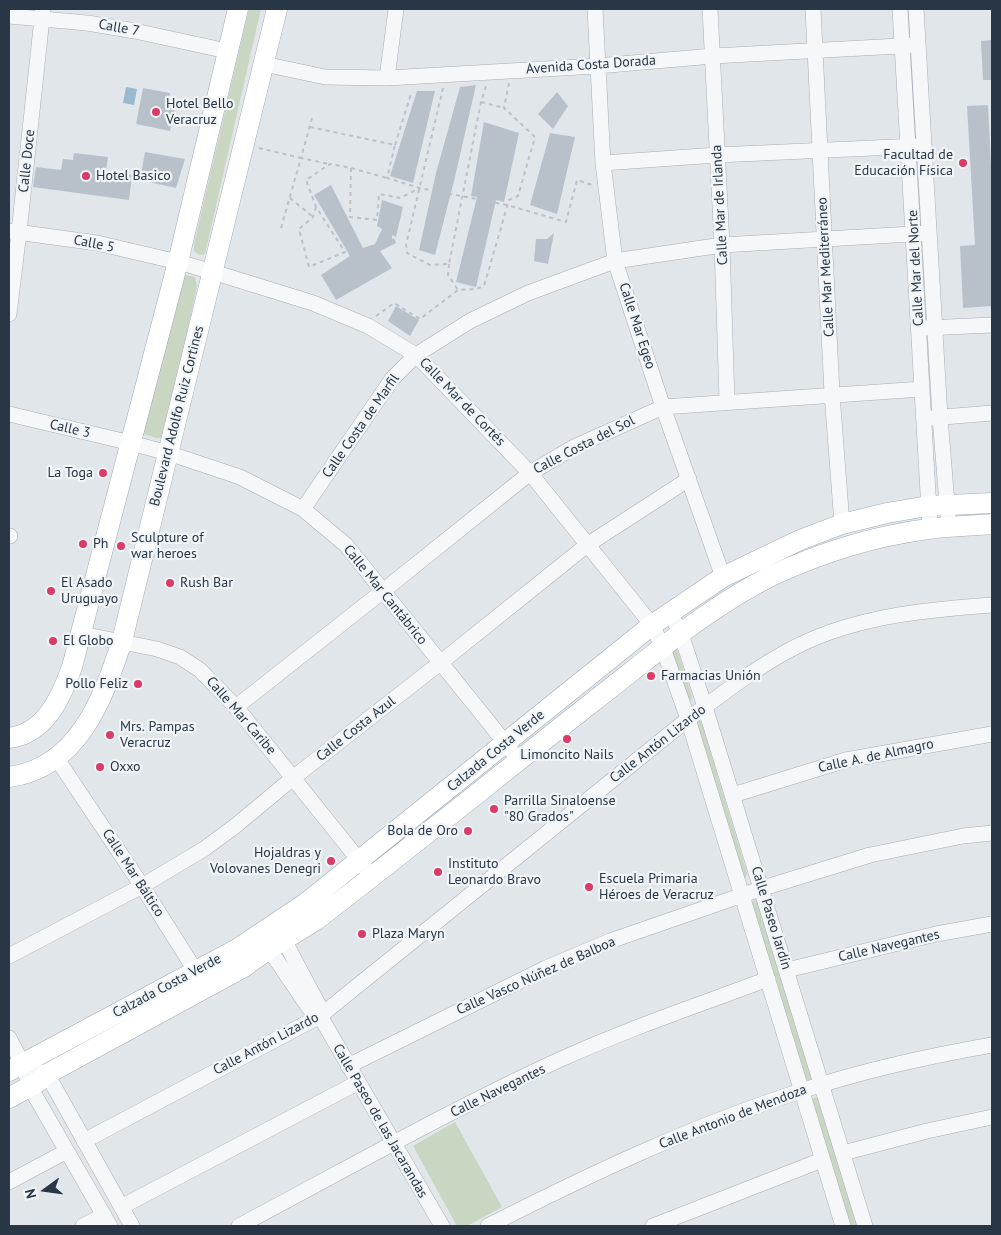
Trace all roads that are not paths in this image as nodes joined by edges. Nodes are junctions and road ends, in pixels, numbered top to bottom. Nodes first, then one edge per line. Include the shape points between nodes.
1 (238, 9) edge
2 (277, 9) edge
3 (396, 9) edge
4 (595, 9) edge
5 (710, 9) edge
6 (813, 9) edge
7 (900, 9) edge
8 (916, 9) edge
9 (43, 14) edge
10 (9, 16) edge
11 (918, 44) junction
12 (902, 45) junction
13 (814, 50) junction
14 (228, 51) junction
15 (713, 56) junction
16 (264, 64) junction
17 (597, 66) junction
18 (387, 78) junction
19 (916, 146) junction
20 (820, 150) junction
21 (717, 155) junction
22 (603, 163) junction
23 (14, 231) edge
24 (921, 234) junction
25 (825, 240) junction
26 (722, 246) junction
27 (615, 261) junction
28 (178, 262) junction
29 (213, 272) junction
30 (9, 314) edge
31 (992, 325) edge
32 (919, 328) junction
33 (935, 328) junction
34 (416, 355) junction
35 (922, 389) junction
36 (832, 394) junction
37 (727, 401) junction
38 (663, 407) junction
39 (9, 414) edge
40 (992, 414) edge
41 (940, 417) junction
42 (924, 418) junction
43 (131, 443) junction
44 (168, 454) junction
45 (530, 473) junction
46 (689, 479) junction
47 (992, 503) edge
48 (937, 505) junction
49 (303, 509) junction
50 (842, 524) junction
51 (992, 524) edge
52 (940, 528) junction
53 (587, 545) junction
54 (723, 577) junction
55 (383, 592) junction
56 (992, 605) edge
57 (670, 613) junction
58 (652, 625) junction
59 (82, 634) junction
60 (681, 634) junction
61 (122, 641) junction
62 (663, 648) junction
63 (440, 664) junction
64 (705, 706) junction
65 (236, 707) junction
66 (688, 719) junction
67 (992, 734) edge
68 (9, 738) edge
69 (506, 744) junction
70 (57, 759) junction
71 (519, 760) junction
72 (9, 777) edge
73 (293, 778) junction
74 (733, 795) junction
75 (467, 801) junction
76 (992, 833) edge
77 (360, 860) junction
78 (372, 876) junction
79 (142, 886) junction
80 (760, 889) junction
81 (742, 895) junction
82 (306, 903) junction
83 (992, 924) edge
84 (276, 945) junction
85 (9, 956) edge
86 (787, 970) junction
87 (196, 971) junction
88 (768, 979) junction
89 (206, 988) junction
90 (320, 1016) junction
91 (142, 1022) junction
92 (9, 1038) edge
93 (992, 1045) edge
94 (348, 1066) junction
95 (29, 1073) edge
96 (357, 1083) junction
97 (822, 1084) junction
98 (802, 1091) junction
99 (9, 1098) edge
100 (992, 1116) edge
101 (84, 1141) junction
102 (393, 1144) junction
103 (67, 1151) junction
104 (843, 1153) junction
105 (822, 1160) junction
106 (9, 1182) edge
107 (121, 1207) junction
108 (107, 1221) edge
109 (83, 1226) edge
110 (132, 1226) edge
111 (240, 1226) edge
112 (442, 1226) edge
113 (488, 1226) edge
114 (653, 1226) edge
115 (843, 1226) edge
116 (865, 1226) edge

1 - 14 main road
2 - 16 main road, Boulevard Adolfo Ruiz Cortines
3 - 18 street
4 - 17 street, Calle Mar Egeo
5 - 15 street, Calle Mar de Irlanda
6 - 13 street, Calle Mar Mediterráneo
7 - 12 street, Calle Mar del Norte
8 - 11 street, Calle Mar del Norte
9 - 10 street, Calle 7
9 - 14 street, Calle 7
9 - 23 street, Calle Doce
11 - 12 street, Avenida Costa Dorada
11 - 19 street, Calle Mar del Norte
12 - 13 street, Avenida Costa Dorada
12 - 19 street, Calle Mar del Norte
13 - 15 street, Avenida Costa Dorada
13 - 20 street, Calle Mar Mediterráneo
14 - 28 main road
15 - 17 street, Avenida Costa Dorada
15 - 21 street, Calle Mar de Irlanda
16 - 18 street, Avenida Costa Dorada via 325,76
16 - 29 main road, Boulevard Adolfo Ruiz Cortines
17 - 18 street, Avenida Costa Dorada
17 - 22 street, Calle Mar Egeo
19 - 20 street
19 - 24 street, Calle Mar del Norte
20 - 21 street
20 - 25 street, Calle Mar Mediterráneo
21 - 22 street
21 - 26 street, Calle Mar de Irlanda
22 - 27 street, Calle Mar Egeo
23 - 28 street, Calle 5 via 96,243
23 - 30 street, Calle Doce
24 - 25 street, Calle Costa de Marfil
24 - 32 street, Calle Mar del Norte
24 - 33 street, Calle Mar del Norte
25 - 26 street, Calle Costa de Marfil
25 - 36 street, Calle Mar Mediterráneo
26 - 27 street, Calle Costa de Marfil
26 - 37 street, Calle Mar de Irlanda
27 - 34 street, Calle Costa de Marfil via 528,293 470,321
27 - 38 street, Calle Mar Egeo
28 - 29 street, Calle Mar de Cortés
28 - 43 main road
29 - 34 street, Calle Mar de Cortés via 313,303 368,326
29 - 44 main road, Boulevard Adolfo Ruiz Cortines
31 - 33 street
32 - 33 street
32 - 35 street, Calle Mar del Norte
33 - 41 street, Calle Mar del Norte
34 - 45 street, Calle Mar de Cortés
34 - 49 street, Calle Costa de Marfil via 392,380
35 - 36 street, Calle Costa del Sol
35 - 42 street, Calle Mar del Norte
36 - 37 street, Calle Costa del Sol
36 - 50 street, Calle Mar Mediterráneo
37 - 38 street, Calle Costa del Sol
38 - 45 street, Calle Costa del Sol via 574,447
38 - 46 street, Calle Mar Egeo
39 - 43 street, Calle 3
40 - 41 street
41 - 42 street
41 - 48 street, Calle Mar del Norte
42 - 48 street, Calle Mar del Norte
43 - 44 street, Calle Mar Cantábrico
43 - 59 main road
44 - 49 street, Calle Mar Cantábrico via 240,477
44 - 61 main road, Boulevard Adolfo Ruiz Cortines
45 - 53 street, Calle Mar de Cortés
45 - 55 street, Calle Costa del Sol
46 - 53 street, Calle Costa Azul
46 - 54 street, Calle Mar Egeo
47 - 48 main road, Calzada Costa Verde
48 - 50 main road, Calzada Costa Verde via 887,512
48 - 52 street, Calle Mar del Norte
49 - 55 street, Calle Mar Cantábrico via 346,545
50 - 54 main road, Calzada Costa Verde
51 - 52 main road, Calzada Costa Verde
52 - 60 main road, Calzada Costa Verde via 893,534 788,569 734,596
53 - 58 street, Calle Mar de Cortés
53 - 63 street, Calle Costa Azul
54 - 57 main road, Calzada Costa Verde
55 - 63 street, Calle Mar Cantábrico
55 - 65 street, Calle Costa del Sol
56 - 64 street, Calle Antón Lizardo via 895,615 839,628 787,651
57 - 58 main road, Calzada Costa Verde
57 - 60 street, Calle Paseo Jardín
58 - 62 street, Calle Paseo Jardín
58 - 69 main road, Calzada Costa Verde
59 - 61 street, Calle Mar Caribe
59 - 68 main road via 63,693 36,727
60 - 62 main road, Calzada Costa Verde
60 - 64 street, Calle Paseo Jardín
61 - 65 street, Calle Mar Caribe via 180,657 200,670
61 - 70 main road, Boulevard Adolfo Ruiz Cortines via 96,708 80,734
62 - 66 street, Calle Paseo Jardín
62 - 71 main road, Calzada Costa Verde
63 - 69 street, Calle Mar Cantábrico
63 - 73 street, Calle Costa Azul
64 - 66 street, Calle Antón Lizardo
64 - 74 street, Calle Paseo Jardín
65 - 73 street, Calle Mar Caribe
66 - 81 street, Calle Paseo Jardín
66 - 90 street, Calle Antón Lizardo
67 - 74 street, Calle A. de Almagro via 846,760
69 - 71 street, Calle Mar Cantábrico
69 - 75 street via 505,764 469,793
69 - 77 main road, Calzada Costa Verde
70 - 72 main road, Boulevard Adolfo Ruiz Cortines via 38,769
70 - 79 street, Calle Mar Báltico
71 - 75 main road, Calzada Costa Verde
73 - 77 street, Calle Mar Caribe
73 - 79 street, Calle Costa Azul via 204,849
74 - 80 street, Calle Paseo Jardín
75 - 78 main road, Calzada Costa Verde
76 - 80 street, Calle Vasco Núñez de Balboa via 870,855
77 - 78 street, Calle Mar Caribe
77 - 82 main road, Calzada Costa Verde
78 - 84 main road, Calzada Costa Verde via 316,920
79 - 85 street, Calle Costa Azul
79 - 87 street, Calle Mar Báltico
80 - 81 street, Calle Vasco Núñez de Balboa
80 - 86 street, Calle Paseo Jardín
81 - 88 street, Calle Paseo Jardín
81 - 94 street, Calle Vasco Núñez de Balboa via 610,941 546,968
82 - 84 street via 303,914 276,934
82 - 87 main road, Calzada Costa Verde via 237,949
83 - 86 street, Calle Navegantes via 936,934
84 - 89 main road, Calzada Costa Verde
84 - 90 street, Calle Paseo de las Jacarandas via 309,1008
86 - 97 street, Calle Paseo Jardín
87 - 89 street, Calle Mar Báltico
87 - 91 street via 197,980 190,991 147,1014
87 - 95 main road, Calzada Costa Verde via 98,1023
88 - 98 street, Calle Paseo Jardín
88 - 102 street, Calle Navegantes via 637,1027 560,1060
89 - 91 main road, Calzada Costa Verde
90 - 94 street, Calle Paseo de las Jacarandas
90 - 101 street, Calle Antón Lizardo
91 - 95 main road, Calzada Costa Verde
92 - 95 street
93 - 97 street, Calle Antonio de Mendoza
94 - 96 street, Calle Paseo de las Jacarandas
95 - 99 main road
95 - 101 street
95 - 103 street
96 - 102 street, Calle Paseo de las Jacarandas
96 - 107 street
97 - 98 street, Calle Antonio de Mendoza
97 - 104 street, Calle Paseo Jardín
98 - 105 street, Calle Paseo Jardín
98 - 113 street, Calle Antonio de Mendoza via 624,1159
100 - 104 street
101 - 107 street
102 - 111 street, Calle Navegantes
102 - 112 street, Calle Paseo de las Jacarandas
103 - 106 street
103 - 108 street
104 - 116 street, Calle Paseo Jardín
105 - 114 street
105 - 115 street, Calle Paseo Jardín
107 - 110 street
108 - 109 street

